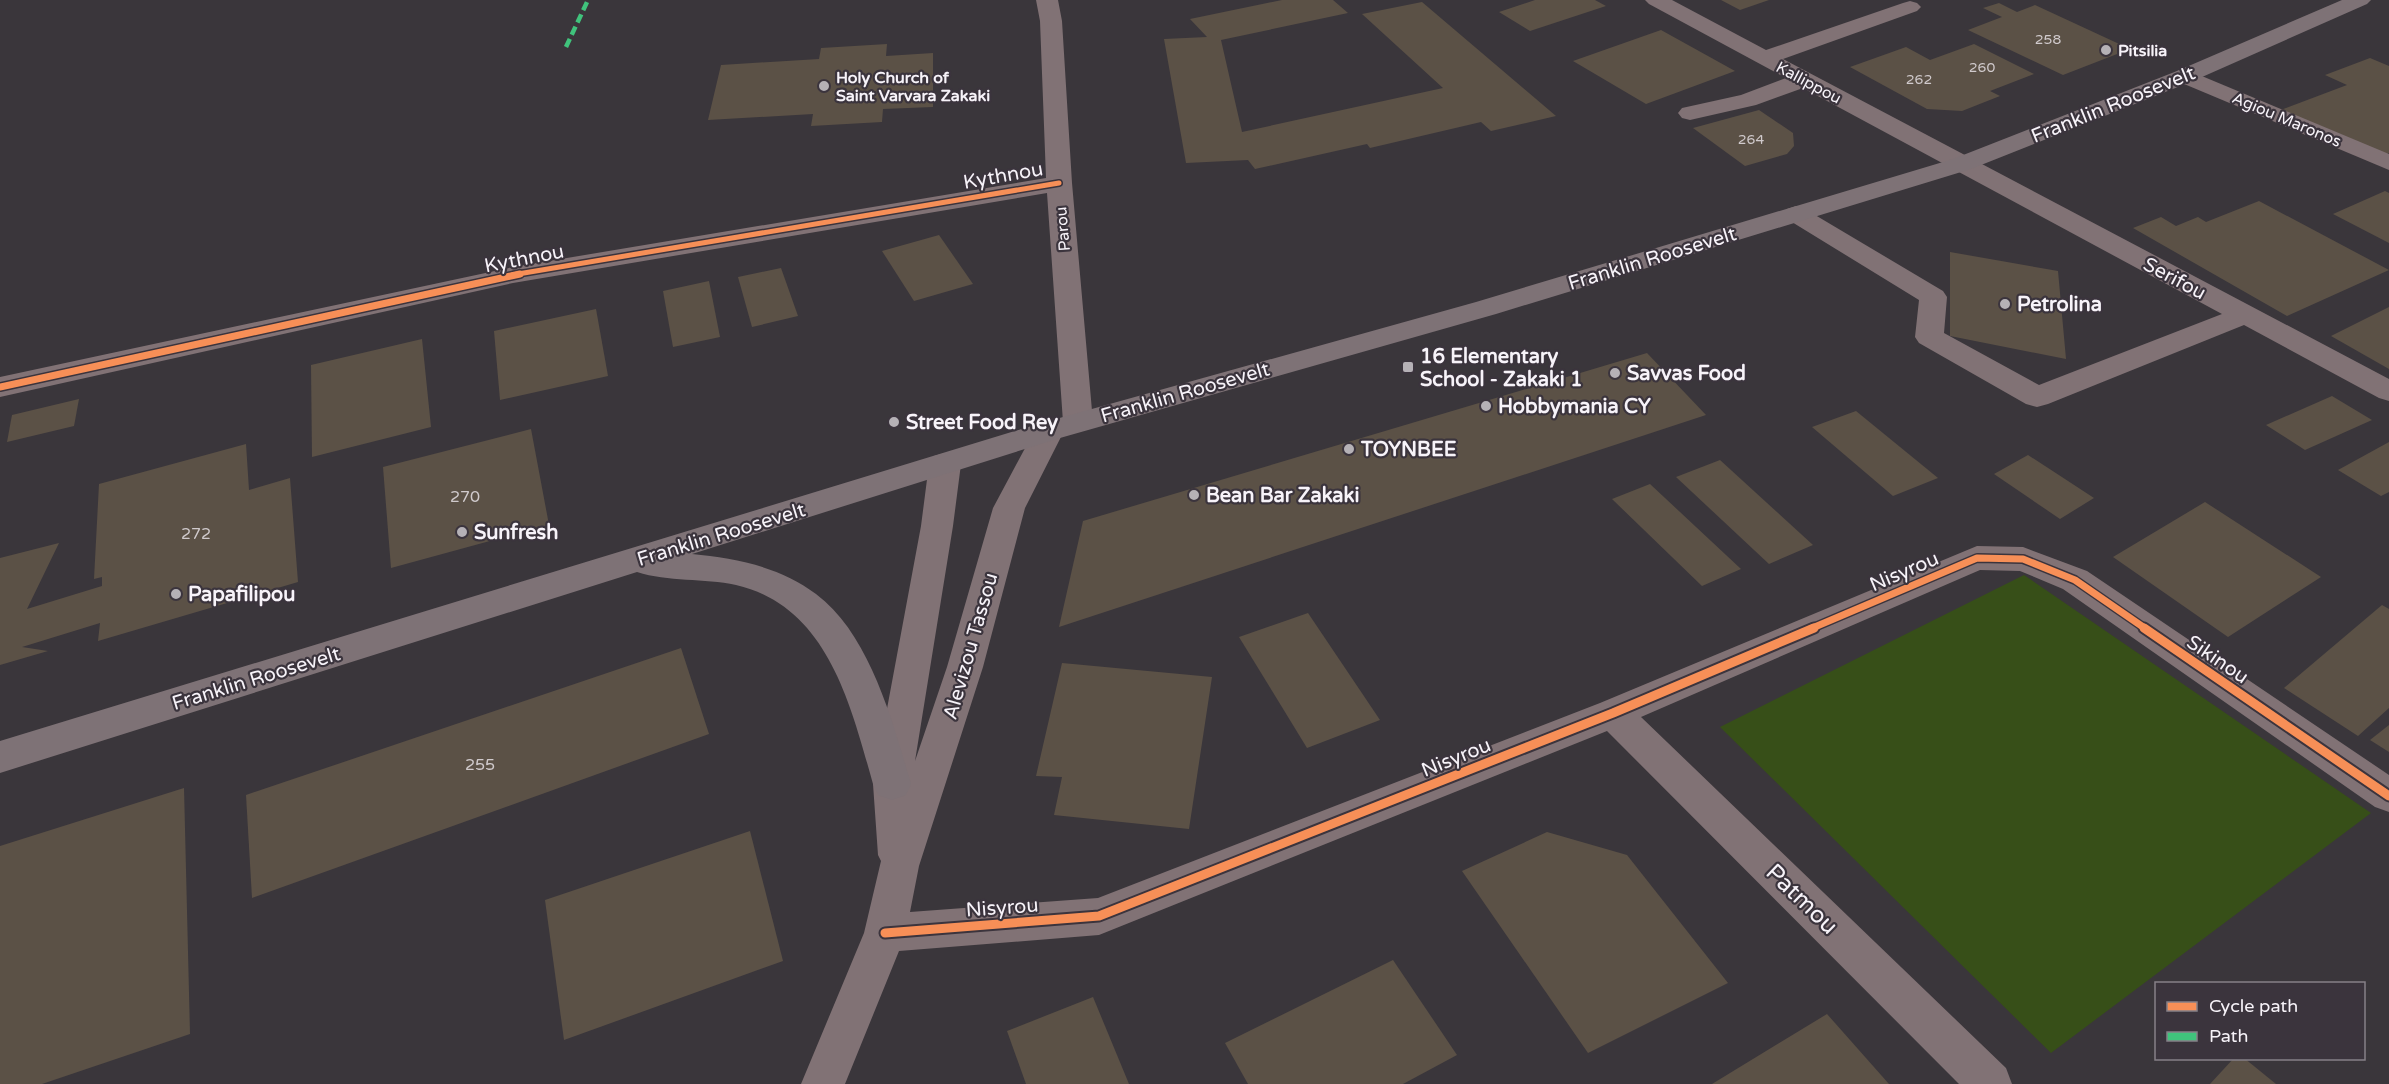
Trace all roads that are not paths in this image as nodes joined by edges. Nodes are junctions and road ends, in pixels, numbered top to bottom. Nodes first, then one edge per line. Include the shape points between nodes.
1 (1047, 0) edge
2 (1656, 0) edge
3 (2360, 0) edge
4 (1910, 7) dead end
5 (1764, 58) junction
6 (2185, 76) junction
7 (1805, 80) junction
8 (1690, 113) dead end
9 (2389, 163) edge
10 (1962, 164) junction
11 (1059, 183) junction
12 (1797, 214) junction
13 (2244, 315) junction
14 (0, 387) edge
15 (2389, 391) edge
16 (1064, 427) junction
17 (945, 464) junction
18 (2023, 558) joint
19 (634, 561) junction
20 (1613, 713) junction
21 (2, 758) edge
22 (892, 784) junction
23 (2389, 796) edge
24 (899, 866) junction
25 (885, 933) junction
26 (823, 1084) edge
27 (1990, 1084) edge

1 - 11 street, Parou
2 - 5 street, Kallippou
3 - 6 main road, Franklin Roosevelt
4 - 5 street
5 - 7 street, Kallippou
6 - 9 street, Agiou Maronos
6 - 10 main road, Franklin Roosevelt
7 - 8 street via 1748,100
7 - 10 street, Kallippou
10 - 12 main road, Franklin Roosevelt
10 - 13 street, Serifou
11 - 14 street, Kythnou via 513,275
11 - 16 street, Parou
12 - 13 street via 1933,297 1929,337 2037,397
12 - 16 main road, Franklin Roosevelt via 1486,308
13 - 15 street, Serifou
16 - 17 main road, Franklin Roosevelt
16 - 24 street, Alevizou Tassou via 1009,508 965,667
17 - 19 main road, Franklin Roosevelt
17 - 22 street, Alevizou Tassou
18 - 20 street, Nisyrou via 1977,558
18 - 23 street, Sikinou via 2075,580
19 - 21 main road, Franklin Roosevelt
19 - 22 main road via 750,576 785,589 814,611 845,652 869,708
20 - 25 street, Nisyrou via 1099,916
20 - 27 street, Patmou
22 - 24 street, Alevizou Tassou
24 - 25 street, Alevizou Tassou
25 - 26 street, Alevizou Tassou

